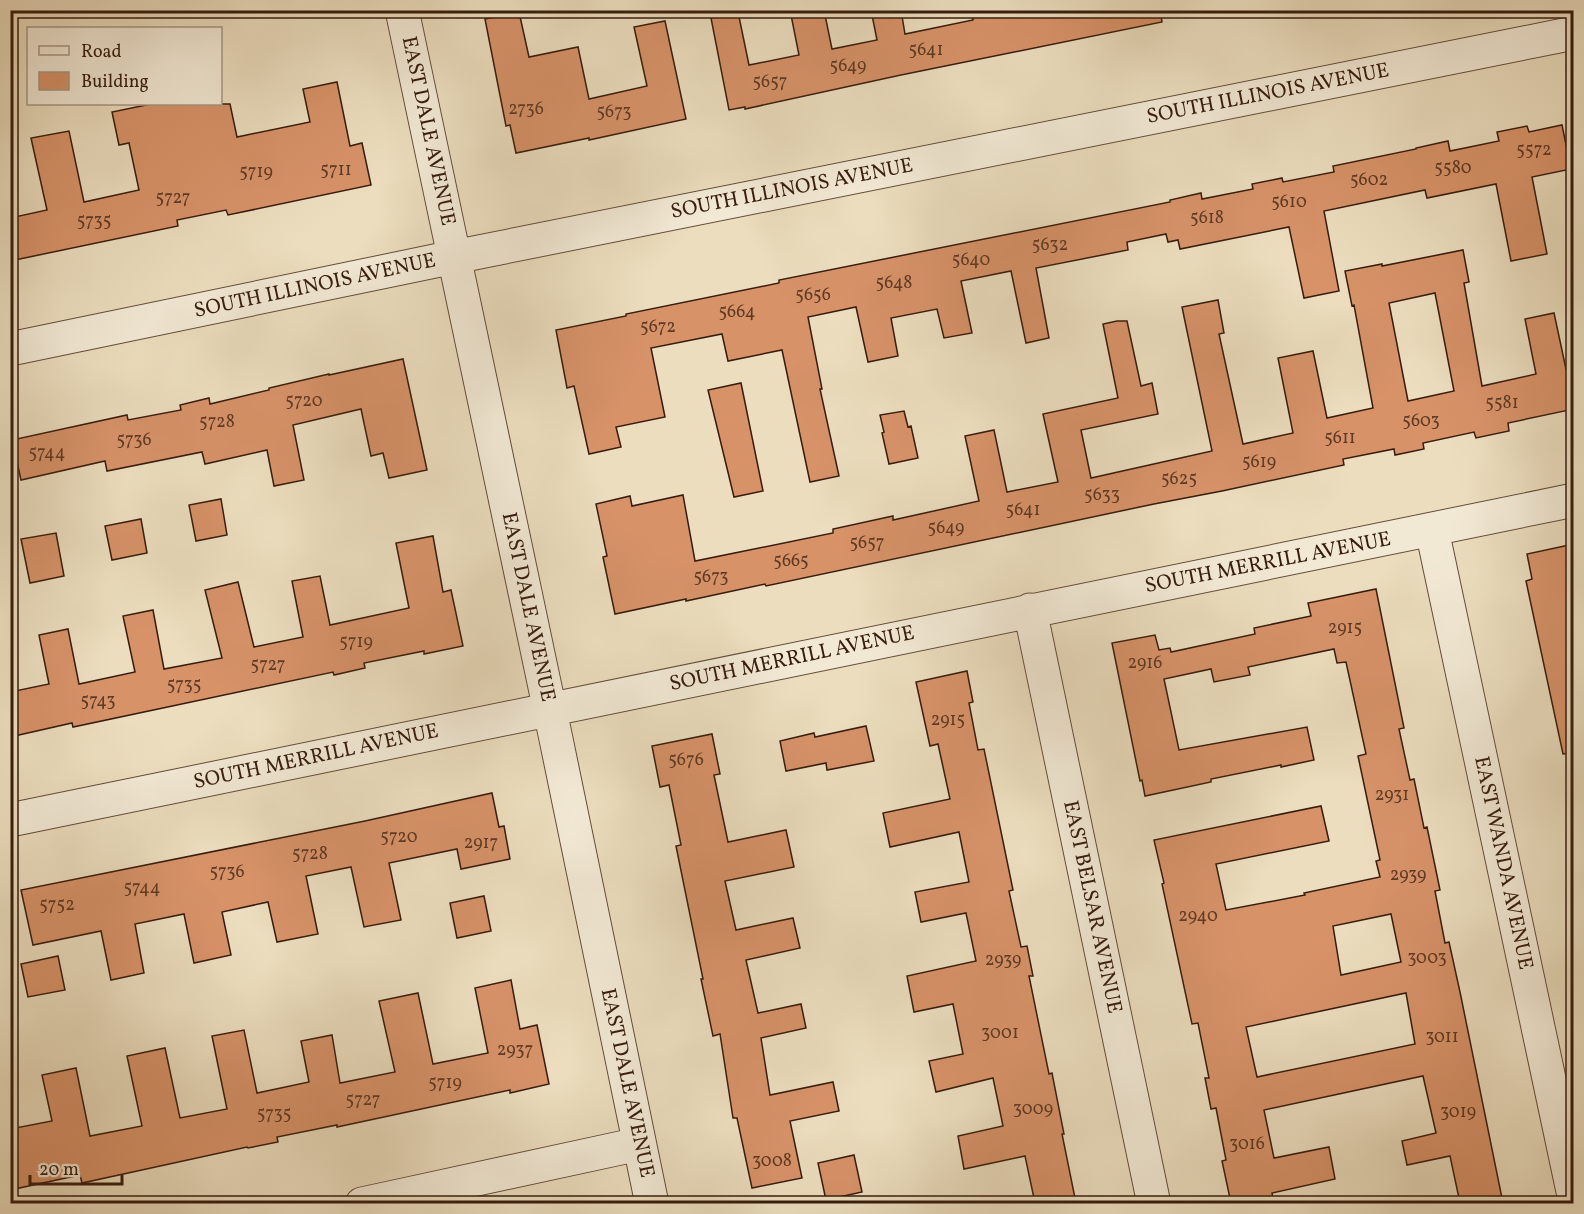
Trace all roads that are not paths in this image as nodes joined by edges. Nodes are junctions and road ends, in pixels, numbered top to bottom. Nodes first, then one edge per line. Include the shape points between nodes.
1 (402, 10) edge
2 (1574, 33) edge
3 (454, 256) junction
4 (10, 349) edge
5 (1574, 500) edge
6 (1432, 530) junction
7 (1029, 610) junction
8 (549, 709) junction
9 (10, 820) edge
10 (639, 1143) junction
11 (1574, 1196) edge
12 (362, 1203) edge
13 (652, 1203) edge
14 (1154, 1203) edge

1 - 3 street, EAST DALE AVENUE
2 - 3 street, SOUTH ILLINOIS AVENUE
3 - 4 street, SOUTH ILLINOIS AVENUE
3 - 8 street, EAST DALE AVENUE
5 - 6 street, SOUTH MERRILL AVENUE
6 - 7 street, SOUTH MERRILL AVENUE
6 - 11 street, EAST WANDA AVENUE
7 - 8 street, SOUTH MERRILL AVENUE
7 - 14 street, EAST BELSAR AVENUE
8 - 9 street, SOUTH MERRILL AVENUE
8 - 10 street, EAST DALE AVENUE
10 - 12 street
10 - 13 street, EAST DALE AVENUE

